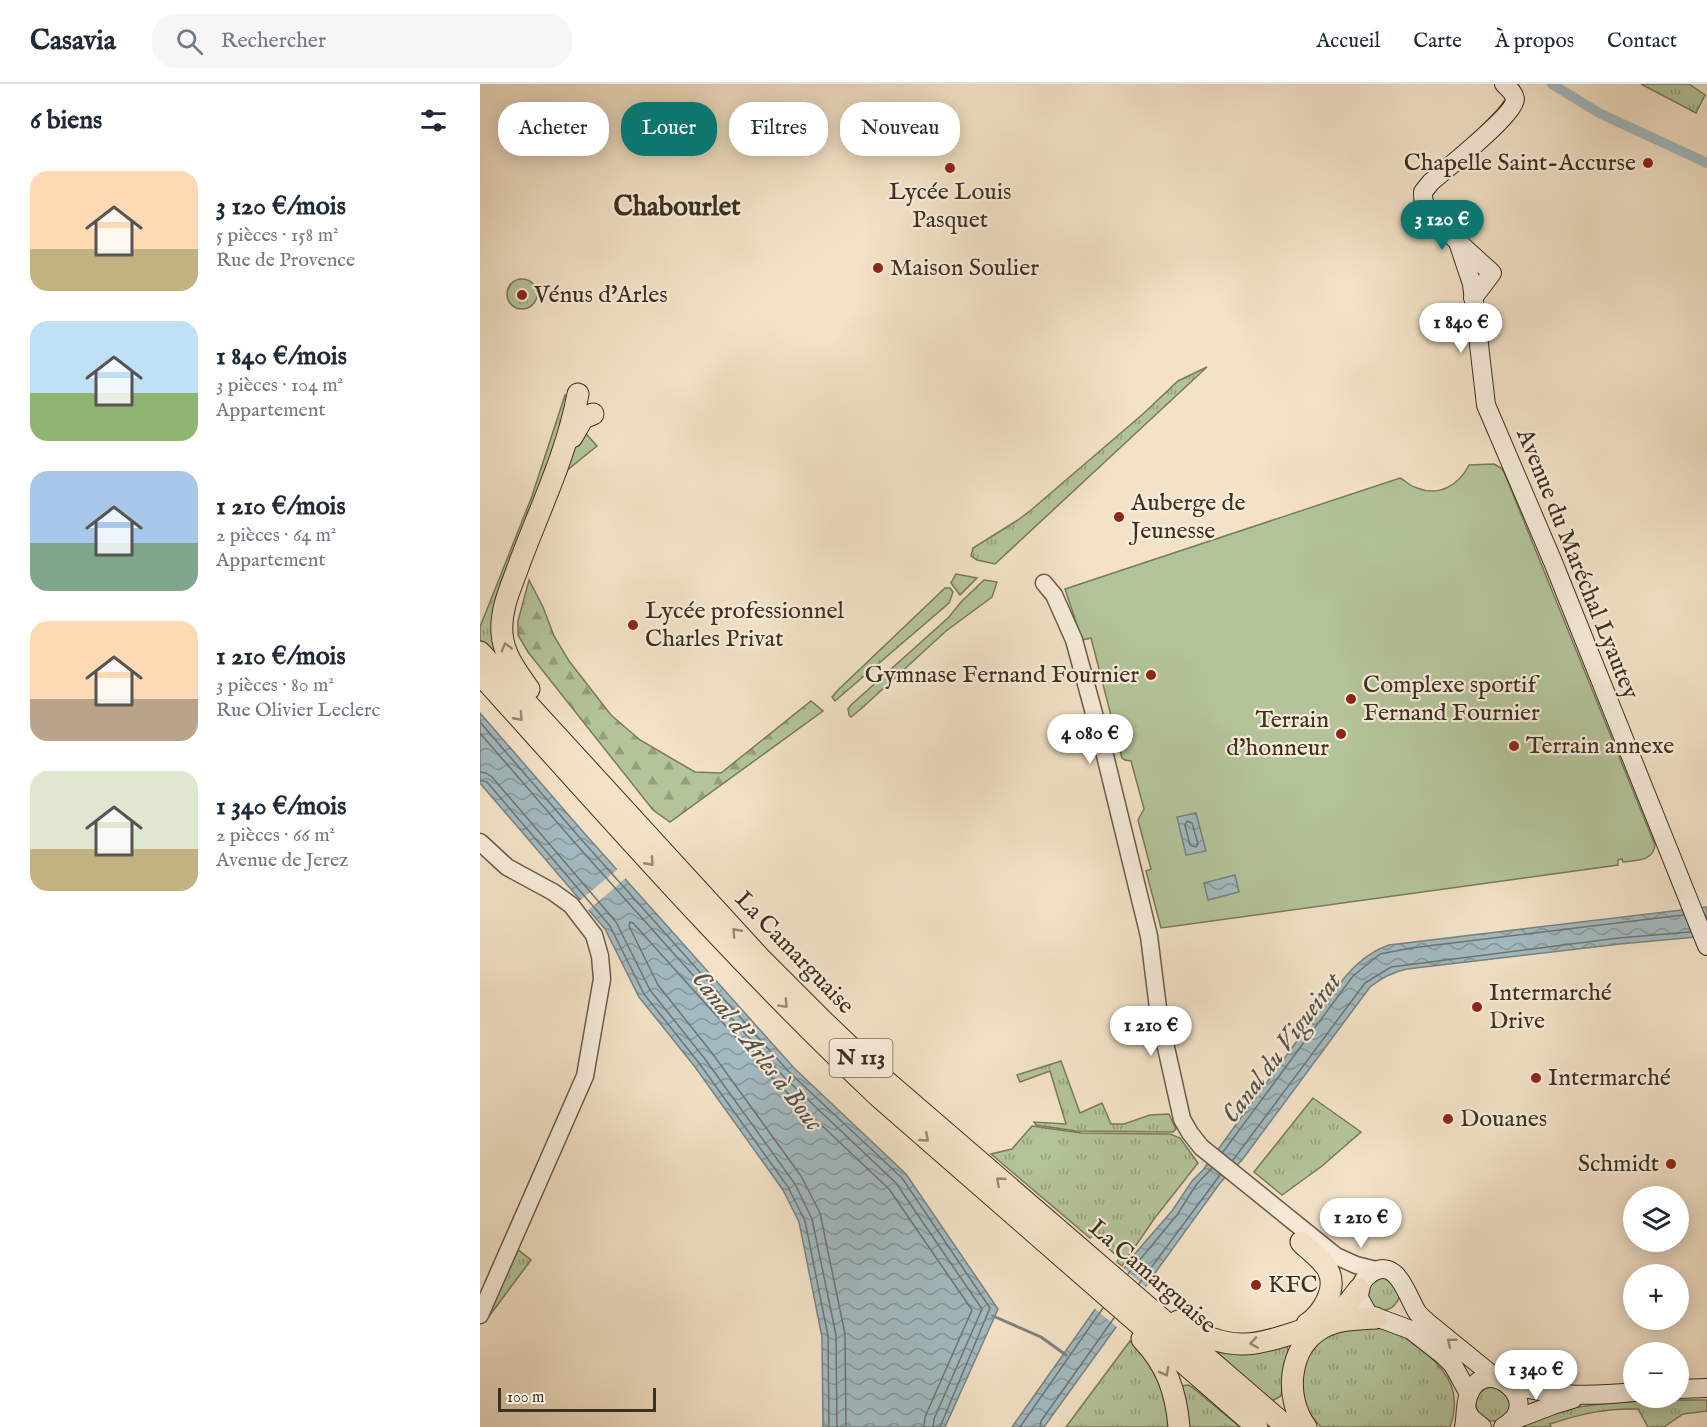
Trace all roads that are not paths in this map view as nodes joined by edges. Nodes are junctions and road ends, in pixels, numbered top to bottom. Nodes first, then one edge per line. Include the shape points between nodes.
1 (1504, 84) edge
2 (1458, 242) junction
3 (1473, 298) junction
4 (578, 394) dead end
5 (593, 414) dead end
6 (563, 454) junction
7 (1044, 583) dead end
8 (480, 652) edge
9 (480, 674) edge
10 (634, 821) junction
11 (480, 842) edge
12 (1706, 943) edge
13 (1238, 1176) junction
14 (1024, 1212) junction
15 (1301, 1242) junction
16 (1376, 1270) junction
17 (1103, 1281) junction
18 (1359, 1288) junction
19 (1140, 1314) junction
20 (480, 1315) edge
21 (1376, 1318) junction
22 (1298, 1331) junction
23 (1503, 1382) junction
24 (1707, 1388) edge
25 (1689, 1389) edge
26 (1623, 1393) edge
27 (1583, 1396) junction
28 (1467, 1410) edge
29 (1507, 1424) edge
30 (1179, 1427) edge
31 (1257, 1427) edge
32 (1287, 1427) edge
33 (1306, 1427) edge
34 (1482, 1427) edge

1 - 2 main road via 1515,99 1512,108 1423,192 1428,208
2 - 3 main road, Avenue du Maréchal Lyautey
2 - 3 main road via 1492,273
3 - 12 main road, Avenue du Maréchal Lyautey via 1486,405
4 - 6 highway
5 - 6 highway via 579,422
10 -> 6 highway via 514,669 502,634 503,612
7 - 13 street via 1054,595 1074,640 1101,739 1149,936 1159,1016 1182,1119 1207,1152
8 - 10 highway, La Camarguaise / N 113
9 -> 14 highway, La Camarguaise / N 113 via 678,894 824,1045 878,1096
14 -> 10 highway, La Camarguaise / N 113 via 762,960
11 - 20 street via 507,867 571,905 594,935 602,979 585,1076
13 - 15 street via 1244,1190 1261,1208
13 - 16 street via 1330,1252
14 - 17 highway, La Camarguaise / N 113
15 - 18 street via 1350,1274
15 - 22 highway via 1330,1275 1329,1291 1320,1314
16 - 18 main road via 1368,1274
23 -> 16 main road via 1417,1312 1397,1275
17 - 19 highway
17 - 19 highway
18 - 21 main road via 1363,1307
18 - 22 highway via 1335,1315
22 -> 19 highway via 1242,1344 1196,1334
19 -> 30 highway via 1177,1401
19 - 31 highway, La Camarguaise
19 - 32 highway, La Camarguaise
21 - 28 main road via 1406,1327 1453,1365
21 - 33 highway via 1338,1321 1320,1329 1304,1345 1294,1369 1292,1394
23 - 27 main road via 1556,1395
23 - 28 main road via 1480,1381
23 - 29 main road via 1515,1391 1518,1407
24 - 25 main road
26 - 27 main road
27 - 29 main road
28 - 34 main road

